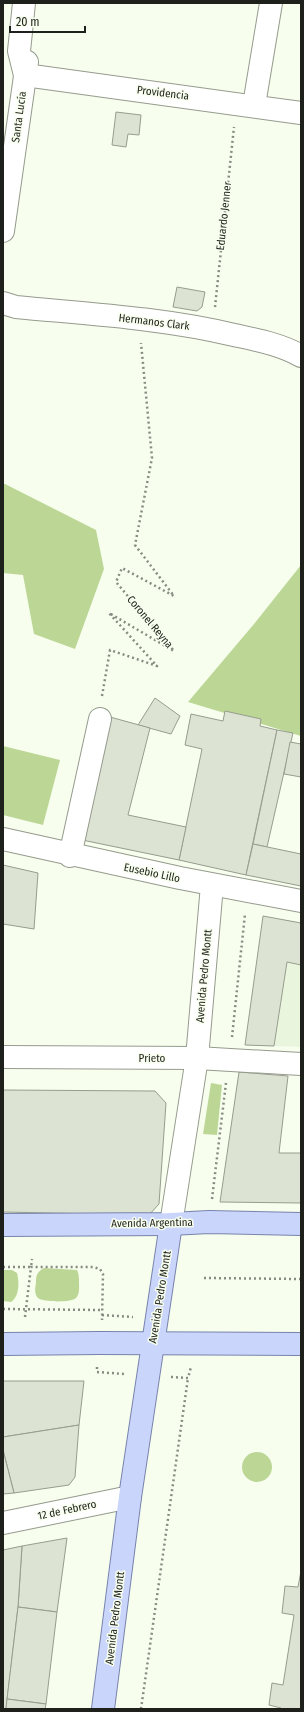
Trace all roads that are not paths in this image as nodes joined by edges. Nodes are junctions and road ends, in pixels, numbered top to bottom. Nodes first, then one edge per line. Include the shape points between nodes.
1 (24, 3) edge
2 (35, 3) edge
3 (271, 3) edge
4 (25, 75) junction
5 (245, 104) junction
6 (301, 113) edge
7 (3, 231) edge
8 (3, 303) edge
9 (301, 356) edge
10 (100, 719) road end
11 (3, 839) edge
12 (70, 856) junction
13 (212, 885) junction
14 (301, 901) edge
15 (3, 1058) edge
16 (197, 1058) junction
17 (301, 1064) edge
18 (171, 1224) junction
19 (301, 1224) edge
20 (3, 1225) edge
21 (153, 1343) junction
22 (3, 1344) edge
23 (301, 1344) edge
24 (130, 1496) junction
25 (3, 1523) edge
26 (103, 1709) edge

1 - 4 street via 19,51
2 - 4 street, Santa Lucía
3 - 5 street
4 - 5 street, Providencia
4 - 7 street, Santa Lucía
5 - 6 street, Providencia
8 - 9 street, Hermanos Clark via 213,330 270,343
10 - 12 street
11 - 12 street, Eusebio Lillo
12 - 13 street, Eusebio Lillo
13 - 14 street, Eusebio Lillo
13 - 16 street, Avenida Pedro Montt
15 - 16 street, Prieto
16 - 17 street, Prieto
16 - 18 street, Avenida Pedro Montt
18 - 19 main road, Avenida Argentina
18 - 20 main road, Avenida Argentina
18 - 21 main road, Avenida Pedro Montt
21 - 22 main road
21 - 23 main road
21 - 24 main road, Avenida Pedro Montt
24 - 25 street, 12 de Febrero
24 - 26 main road, Avenida Pedro Montt

